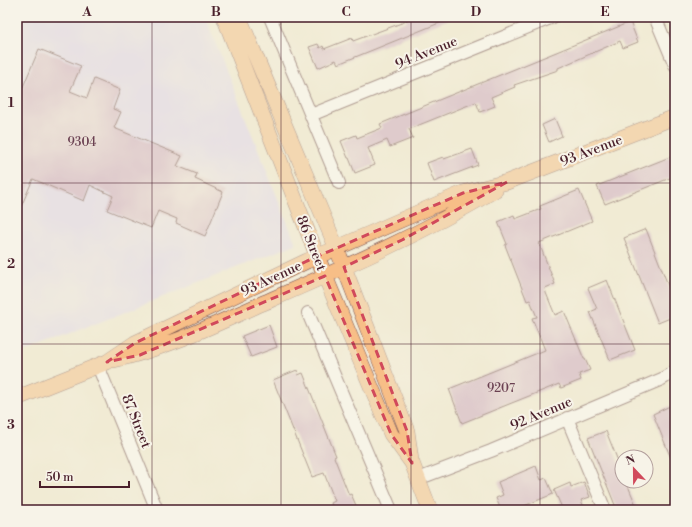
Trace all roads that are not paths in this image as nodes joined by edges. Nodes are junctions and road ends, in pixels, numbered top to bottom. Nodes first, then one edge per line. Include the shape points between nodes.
1 (224, 17) edge
2 (239, 17) edge
3 (270, 17) edge
4 (553, 17) edge
5 (656, 17) edge
6 (675, 65) edge
7 (311, 115) junction
8 (675, 117) edge
9 (507, 182) junction
10 (338, 183) dead end
11 (337, 249) junction
12 (318, 257) junction
13 (344, 267) junction
14 (325, 276) junction
15 (308, 313) dead end
16 (103, 364) junction
17 (675, 371) edge
18 (17, 398) edge
19 (567, 418) junction
20 (412, 463) junction
21 (418, 479) junction
22 (157, 510) edge
23 (391, 510) edge
24 (430, 510) edge
25 (605, 510) edge

1 - 12 main road, 86 Street
2 - 11 main road, 86 Street
3 - 7 street
4 - 7 street, 94 Avenue
5 - 6 street
7 - 10 street
8 - 9 main road, 93 Avenue
9 - 11 main road, 93 Avenue via 463,193
9 - 13 main road, 93 Avenue via 468,206
11 - 12 main road, 93 Avenue
11 - 13 main road, 86 Street
12 - 14 main road, 86 Street
12 - 16 main road, 93 Avenue via 135,343
13 - 14 main road, 93 Avenue
13 - 20 main road, 86 Street via 407,431
14 - 16 main road, 93 Avenue via 140,355
14 - 20 main road, 86 Street via 391,434
15 - 23 street
16 - 18 main road, 93 Avenue
16 - 22 street, 87 Street
17 - 19 street, 92 Avenue via 662,379
19 - 21 street, 92 Avenue
19 - 25 street
20 - 21 main road, 86 Street
21 - 24 main road, 86 Street

